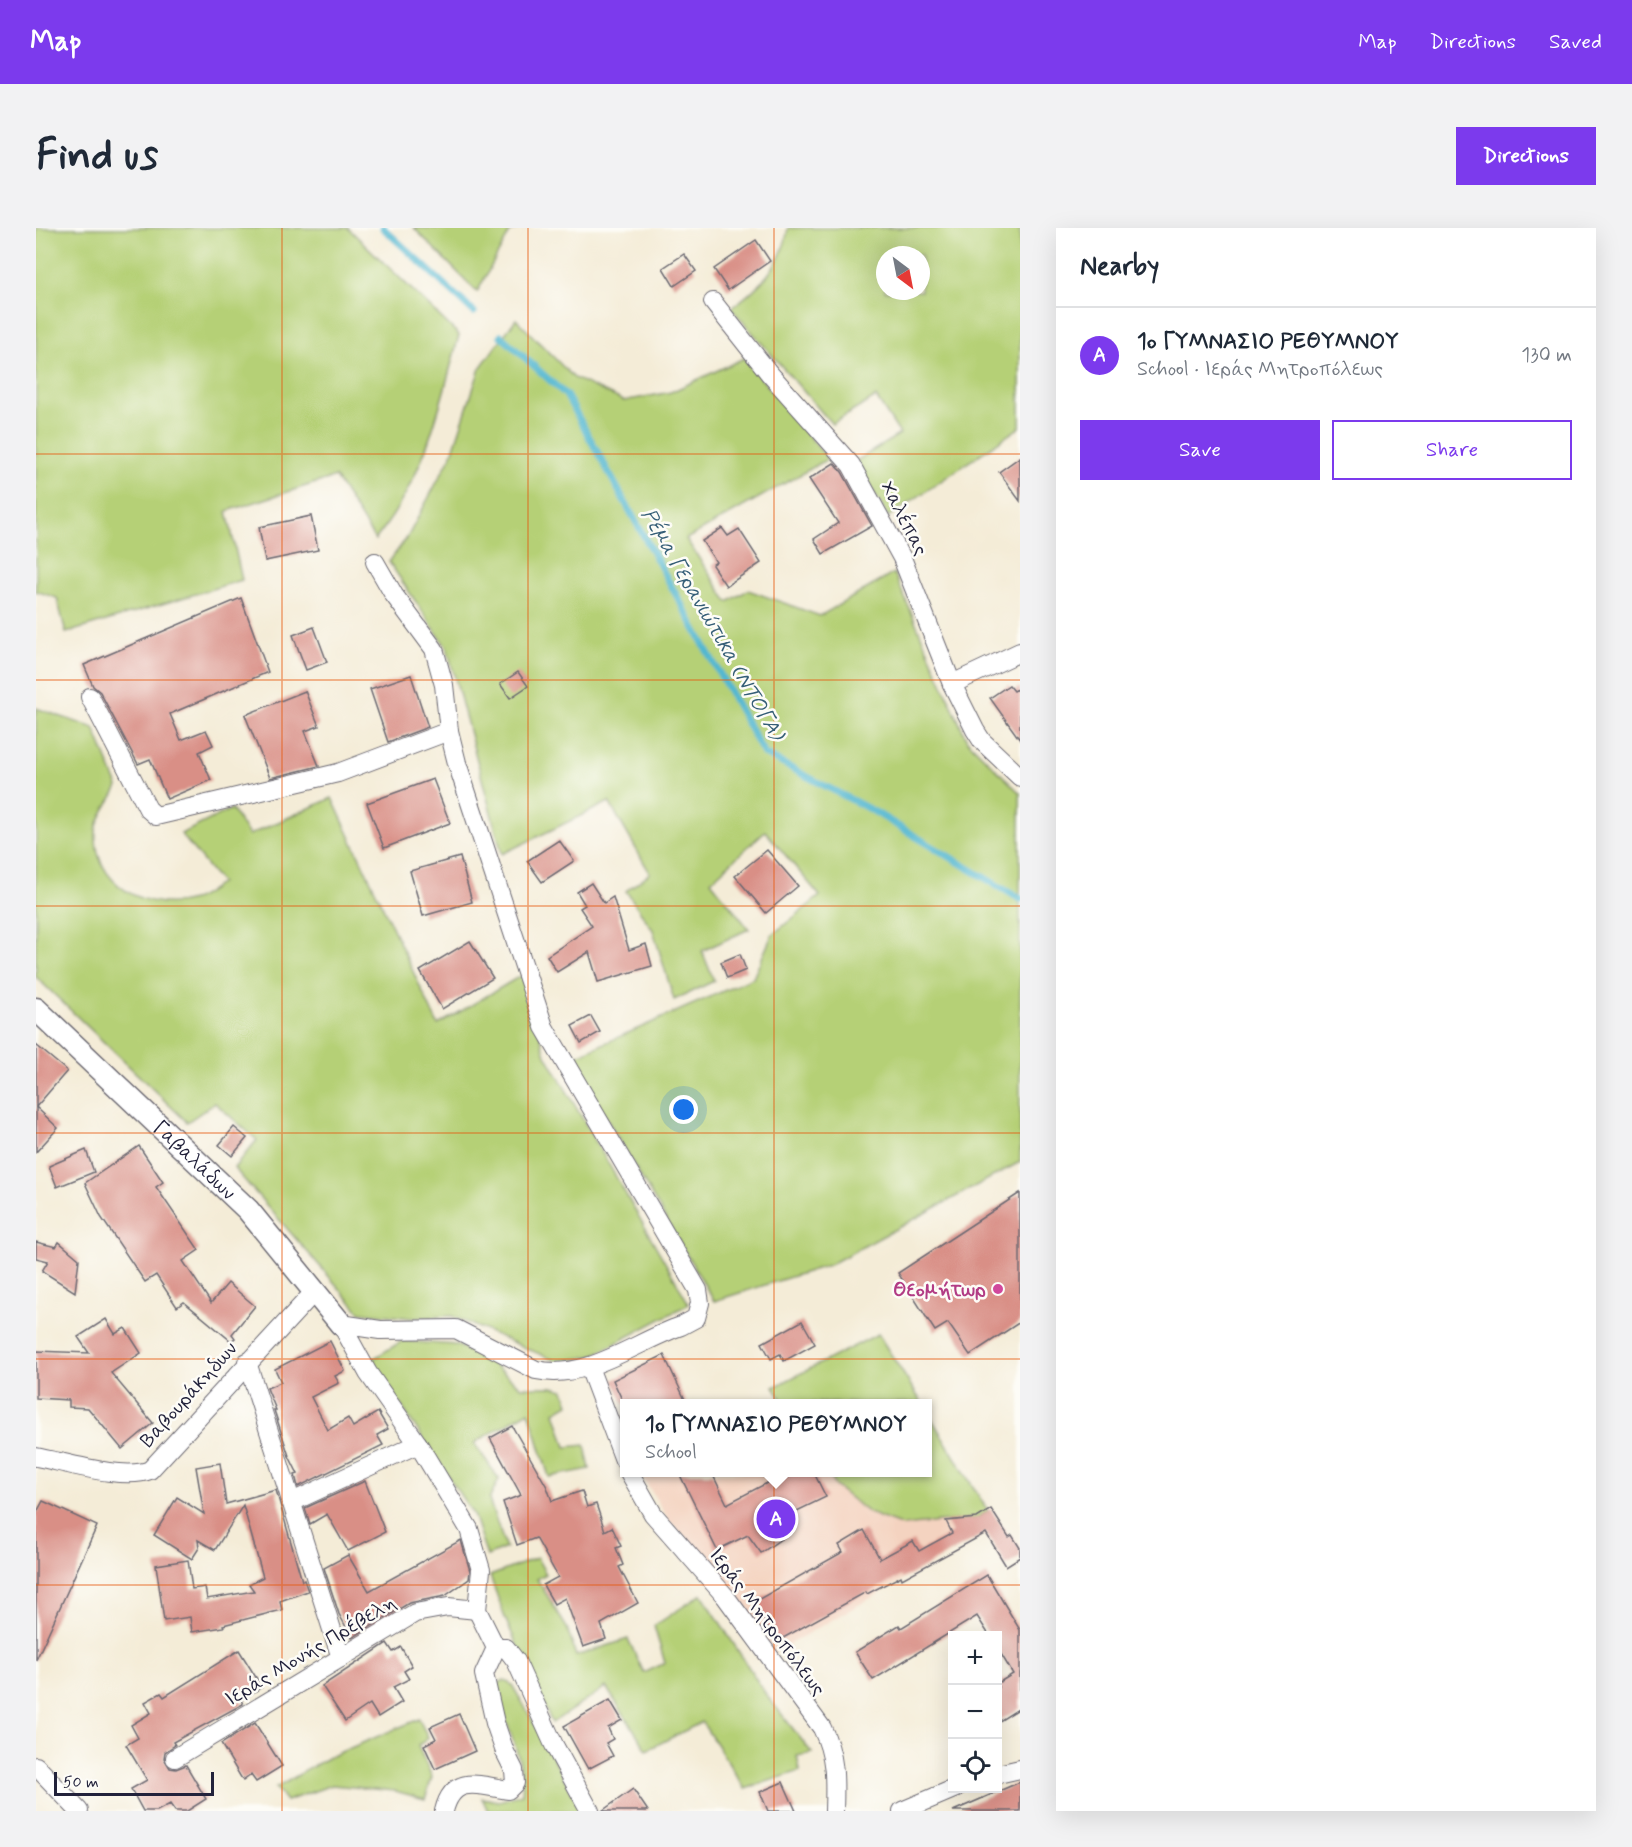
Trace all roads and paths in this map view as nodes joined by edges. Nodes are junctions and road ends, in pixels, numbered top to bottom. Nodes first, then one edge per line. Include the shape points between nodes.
1 (713, 302) dead end
2 (375, 562) dead end
3 (1020, 652) edge
4 (952, 684) junction
5 (90, 697) dead end
6 (450, 731) junction
7 (1020, 777) edge
8 (36, 1009) edge
9 (315, 1291) junction
10 (341, 1324) junction
11 (247, 1362) junction
12 (589, 1367) junction
13 (418, 1444) junction
14 (620, 1449) edge
15 (36, 1457) edge
16 (631, 1477) edge
17 (292, 1502) junction
18 (477, 1610) junction
19 (496, 1648) junction
20 (341, 1658) junction
21 (175, 1758) dead end
22 (36, 1766) edge
23 (1020, 1769) edge
24 (1002, 1773) edge
25 (948, 1791) edge
26 (79, 1811) edge
27 (444, 1811) edge
28 (590, 1811) edge
29 (834, 1811) edge
30 (902, 1811) edge

1 - 4 street, Χαλέπας via 769,373 851,465 902,558
2 - 6 street via 434,649
3 - 4 street
4 - 7 street, Χαλέπας via 982,741
5 - 6 street via 148,809 156,816 338,773
6 - 12 street via 457,763 544,1027 698,1290 696,1318
8 - 9 street, Γαβαλάδων via 248,1210
9 - 10 street, Γαβαλάδων
9 - 11 street, Βαβουράκηδων
10 - 12 street via 380,1330 456,1329 536,1370 550,1373
10 - 13 street via 368,1373
11 - 15 street, Βαβουράκηδων via 150,1470 123,1473
11 - 17 street
12 - 14 street
13 - 17 street
13 - 18 street via 469,1529 481,1570
16 - 29 street, Ιεράς Μητροπόλεως via 653,1514 725,1596 822,1728 836,1769
17 - 20 street
18 - 19 street
18 - 20 street, Ιεράς Μονής Πρέβελη via 448,1607 415,1613
19 - 27 street via 484,1674 515,1783 508,1790 464,1784 453,1790
19 - 28 street via 506,1648 516,1661 554,1745
20 - 21 street, Ιεράς Μονής Πρέβελη
22 - 26 street
23 - 24 street
25 - 30 street

